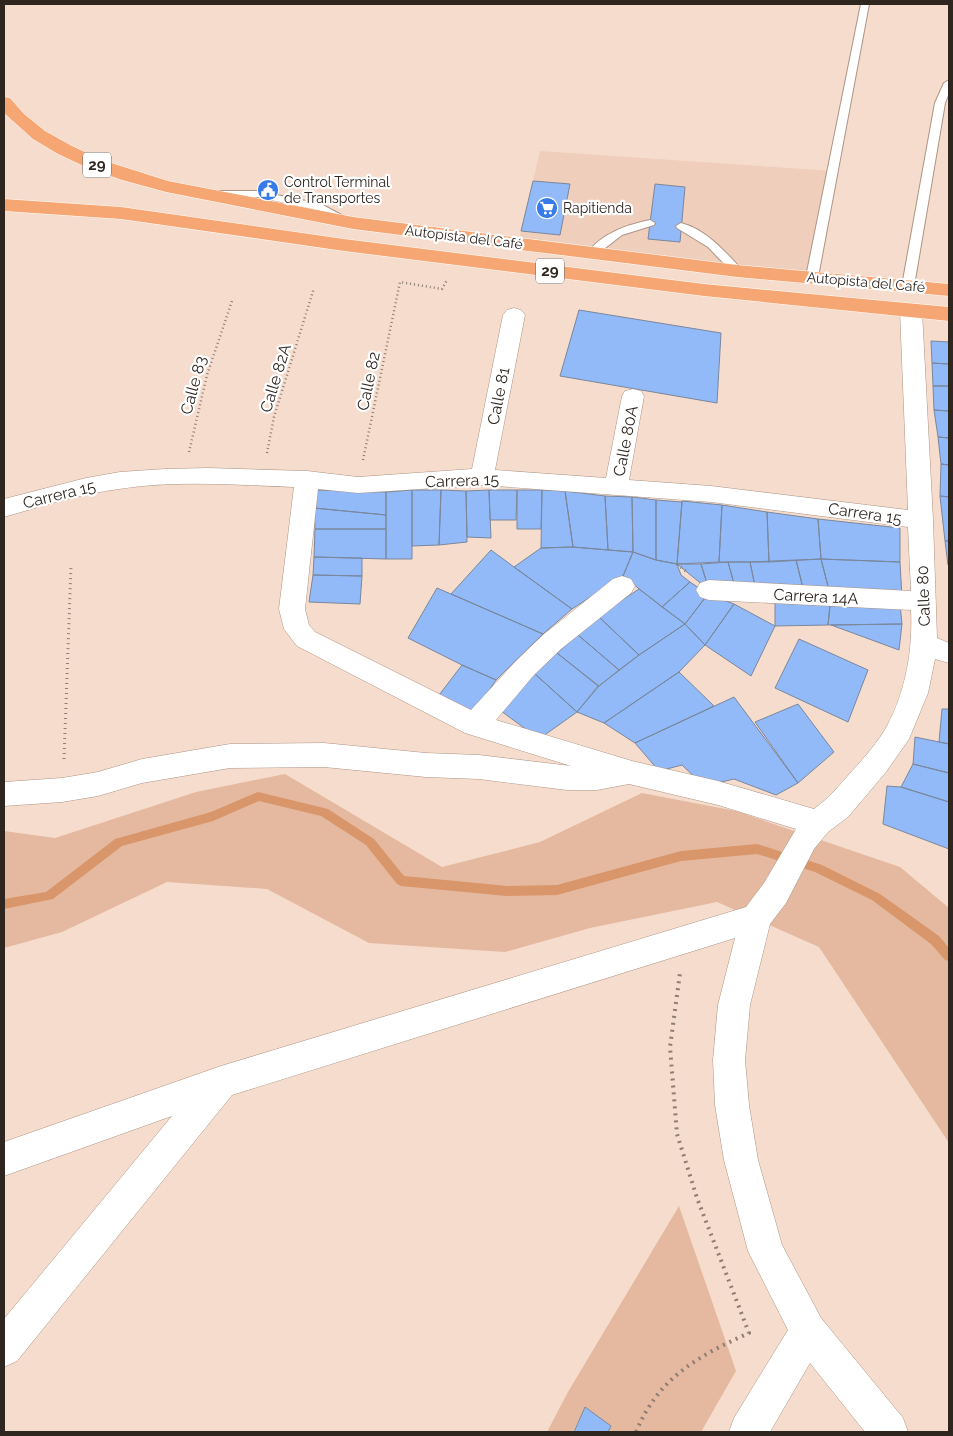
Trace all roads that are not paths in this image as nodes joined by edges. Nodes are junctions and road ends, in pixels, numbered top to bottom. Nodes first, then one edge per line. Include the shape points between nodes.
1 (865, 4) edge
2 (949, 83) edge
3 (4, 102) edge
4 (4, 205) edge
5 (650, 223) dead end
6 (682, 226) dead end
7 (592, 253) junction
8 (737, 271) junction
9 (812, 277) junction
10 (908, 286) junction
11 (949, 290) edge
12 (912, 312) junction
13 (949, 314) edge
14 (514, 315) dead end
15 (633, 396) dead end
16 (482, 477) junction
17 (307, 478) junction
18 (616, 486) junction
19 (4, 508) edge
20 (921, 520) junction
21 (622, 586) dead end
22 (709, 590) dead end
23 (923, 602) junction
24 (923, 644) junction
25 (949, 653) edge
26 (475, 725) junction
27 (632, 773) junction
28 (4, 794) edge
29 (811, 831) junction
30 (765, 906) junction
31 (221, 1082) junction
32 (4, 1159) edge
33 (808, 1331) junction
34 (4, 1348) edge
35 (748, 1432) edge
36 (888, 1432) edge

1 - 9 lane
2 - 10 lane via 940,104
3 - 7 highway, Autopista del Café / 29 via 18,118 65,150 95,164 166,186 352,223
4 - 12 highway, Autopista del Café / 29 via 121,213 458,260
5 - 7 lane via 627,228 608,237
6 - 8 lane via 718,249
7 - 8 highway, Autopista del Café / 29
8 - 9 highway, Autopista del Café / 29
9 - 10 highway, Autopista del Café / 29
10 - 11 highway, Autopista del Café / 29
12 - 13 highway, Autopista del Café / 29
12 - 20 street, Calle 80
14 - 16 street, Calle 81
15 - 18 street, Calle 80A
16 - 17 street, Carrera 15 via 358,485
16 - 18 street, Carrera 15
17 - 19 street, Carrera 15 via 120,480
17 - 26 street via 292,609 297,629 306,638
18 - 20 street, Carrera 15 via 711,494
20 - 23 street, Calle 80
21 - 26 street via 552,642
22 - 23 street, Carrera 14A
23 - 24 street, Calle 80
24 - 25 street
24 - 29 street, Calle 80 via 914,693 899,731 838,808
26 - 27 street
27 - 28 street via 567,778 479,767 324,755 230,756 62,790
27 - 29 street via 718,793
29 - 30 street
30 - 31 street via 694,936
30 - 33 street via 734,1005 729,1060 732,1105 741,1160 766,1251
31 - 32 street
31 - 34 street
33 - 35 street
33 - 36 street

